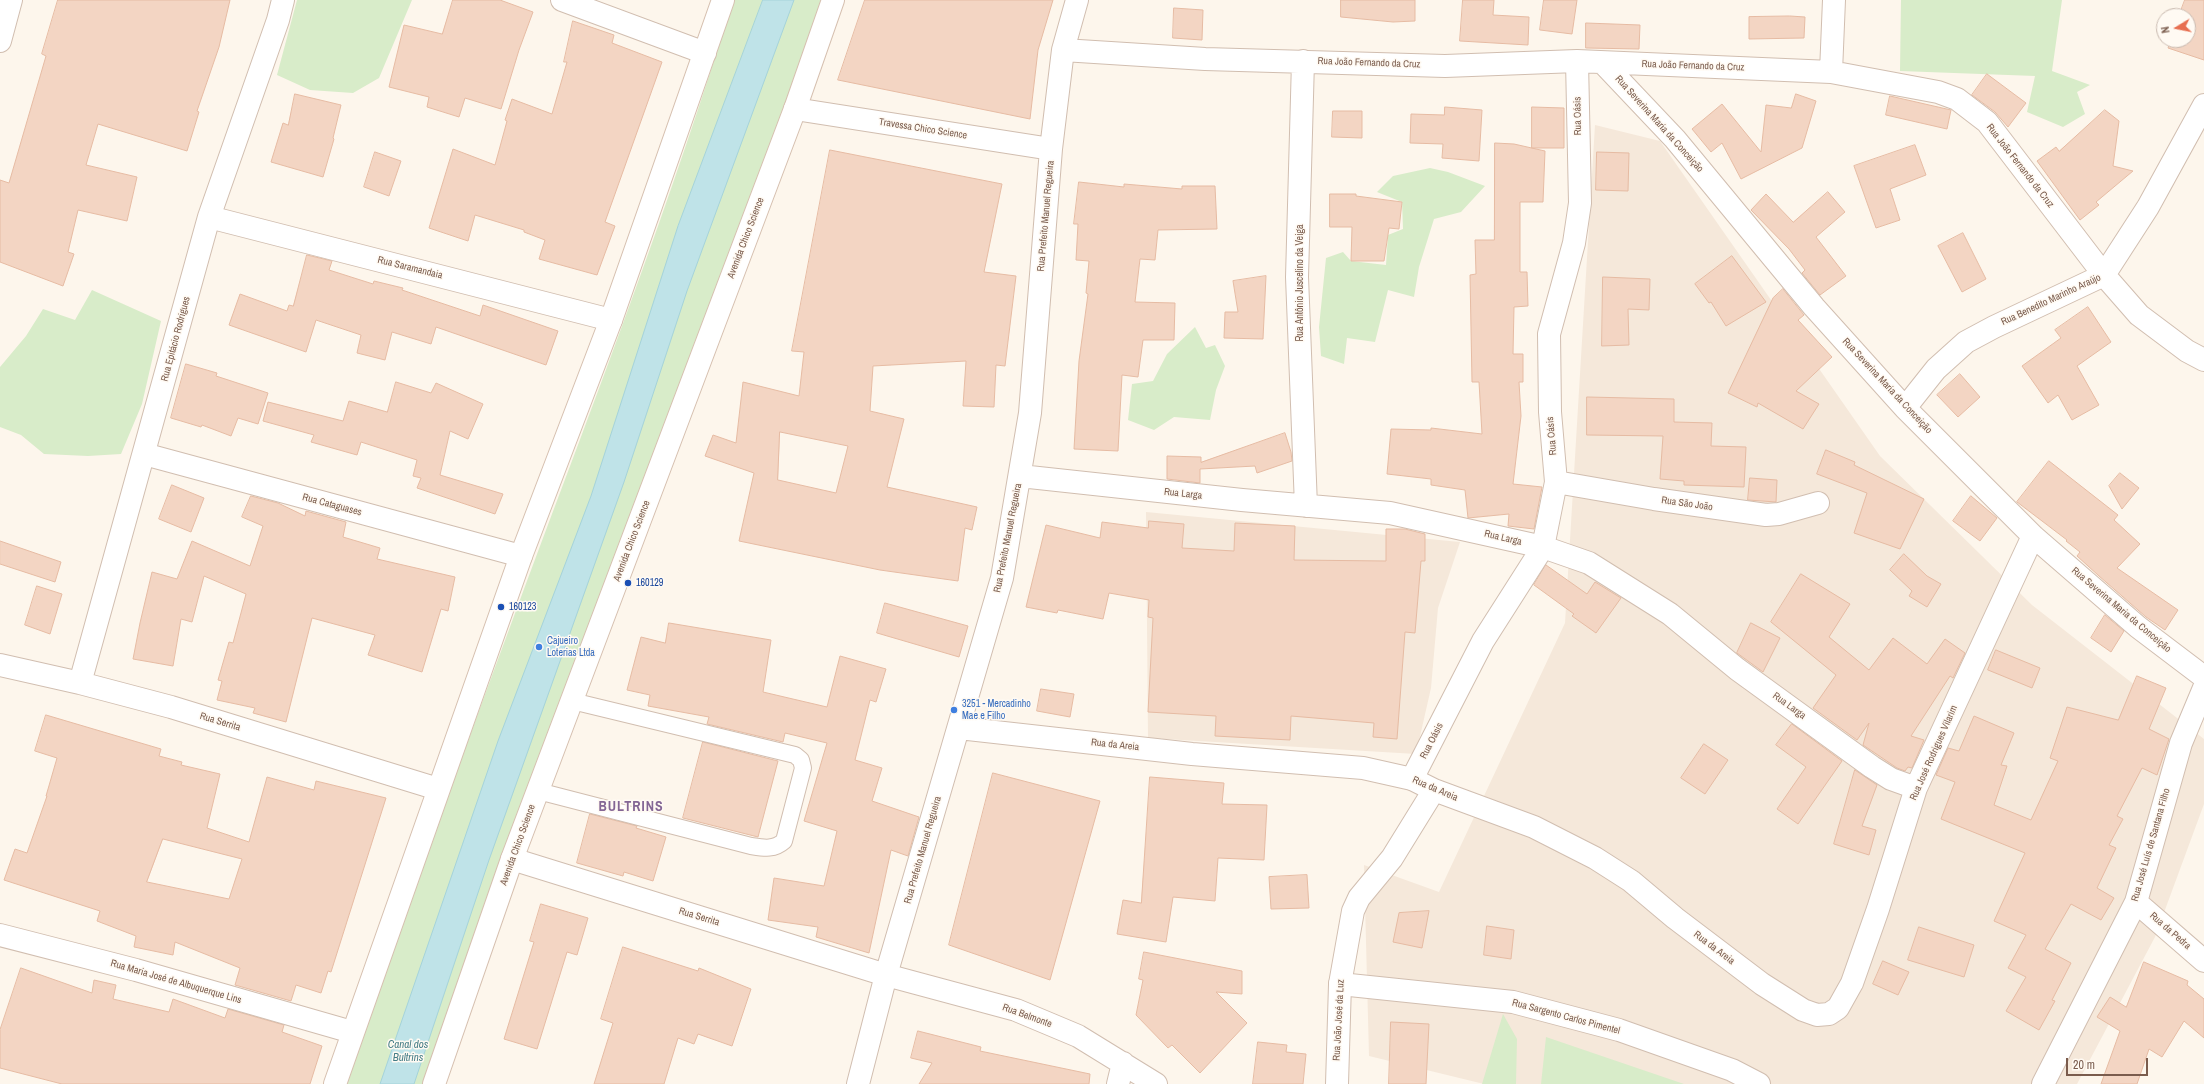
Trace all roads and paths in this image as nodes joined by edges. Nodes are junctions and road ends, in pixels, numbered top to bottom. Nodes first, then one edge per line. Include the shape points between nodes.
1 (11, 0) edge
2 (283, 0) edge
3 (562, 0) edge
4 (723, 0) edge
5 (833, 0) edge
6 (1077, 0) edge
7 (1834, 0) edge
8 (0, 41) edge
9 (1063, 50) junction
10 (705, 53) junction
11 (1303, 61) junction
12 (1577, 61) junction
13 (1603, 63) junction
14 (1832, 72) junction
15 (2204, 105) edge
16 (795, 109) junction
17 (1051, 149) junction
18 (209, 217) junction
19 (2104, 275) junction
20 (611, 320) junction
21 (2204, 360) edge
22 (1904, 408) junction
23 (144, 454) junction
24 (1020, 476) junction
25 (1556, 482) junction
26 (1818, 503) dead end
27 (1306, 506) junction
28 (2033, 536) junction
29 (1543, 547) junction
30 (521, 556) junction
31 (1, 668) edge
32 (2204, 677) edge
33 (80, 683) junction
34 (2204, 688) edge
35 (572, 700) junction
36 (959, 728) junction
37 (1412, 779) junction
38 (1916, 788) junction
39 (438, 789) junction
40 (1434, 790) junction
41 (538, 791) junction
42 (512, 859) junction
43 (2136, 902) junction
44 (0, 935) edge
45 (2204, 961) edge
46 (886, 975) junction
47 (1340, 984) junction
48 (1803, 1010) joint
49 (352, 1032) junction
50 (1124, 1063) junction
51 (335, 1084) edge
52 (435, 1084) edge
53 (858, 1084) edge
54 (1118, 1084) edge
55 (1156, 1084) edge
56 (1337, 1084) edge
57 (1759, 1084) edge
58 (2044, 1084) edge

1 - 8 street
2 - 18 street, Rua Epitácio Rodrigues
3 - 10 street
4 - 10 street
5 - 16 street, Avenida Chico Science
6 - 9 street, Rua Prefeito Manuel Regueira
7 - 14 street
9 - 11 street, Rua João Fernando da Cruz via 1205,59
9 - 17 street, Rua Prefeito Manuel Regueira
10 - 20 street
11 - 12 street, Rua João Fernando da Cruz via 1445,66
11 - 27 street, Rua Antônio Juscelino da Veiga via 1298,277
12 - 13 street, Rua João Fernando da Cruz
12 - 25 street, Rua Oásis via 1580,203 1574,243 1549,334 1550,412
13 - 14 street, Rua João Fernando da Cruz
13 - 22 street, Rua Severina Maria da Conceição via 1675,139 1814,307
14 - 19 street, Rua João Fernando da Cruz via 1938,92 1957,99 1987,122
15 - 19 street, Rua Benedito Marinho Araújo via 2148,207
16 - 17 street, Travessa Chico Science
16 - 35 street, Avenida Chico Science
17 - 24 street, Rua Prefeito Manuel Regueira via 1030,413
18 - 20 street, Rua Saramandaia
18 - 23 street, Rua Epitácio Rodrigues
19 - 21 street, Rua João Fernando da Cruz via 2139,315 2187,351
19 - 22 street, Rua Benedito Marinho Araújo via 1966,342 1936,369
20 - 30 street
22 - 28 street, Rua Severina Maria da Conceição
23 - 30 street, Rua Cataguases
23 - 33 street, Rua Epitácio Rodrigues
24 - 27 street, Rua Larga
24 - 36 street, Rua Prefeito Manuel Regueira via 1002,578
25 - 26 street, Rua São João via 1766,515
25 - 29 street, Rua Oásis
27 - 29 street, Rua Larga via 1390,513
28 - 32 street, Rua Severina Maria da Conceição via 2138,627
28 - 38 street, Rua José Rodrigues Vilarim
29 - 37 street, Rua Oásis via 1483,641
29 - 38 street, Rua Larga via 1589,563 1670,614 1737,669 1872,767 1890,779
30 - 39 street
31 - 33 street, Rua Serrita
33 - 39 street, Rua Serrita via 171,707
34 - 43 street, Rua José Luís de Santana Filho via 2181,743
35 - 41 street, Avenida Chico Science
35 - 41 lane via 796,755 801,760 803,768 784,841 779,846 752,846
36 - 37 street, Rua da Areia via 1192,754 1363,768
36 - 46 street, Rua Prefeito Manuel Regueira
37 - 40 street, Rua da Areia
38 - 48 street, Rua José Rodrigues Vilarim via 1852,983 1838,1008 1829,1014 1817,1015
39 - 49 street
40 - 47 street, Rua João José da Luz via 1392,858 1358,898 1350,923
40 - 48 street, Rua da Areia via 1534,827 1595,858 1631,881 1762,984
41 - 42 street, Avenida Chico Science
42 - 46 street, Rua Serrita
42 - 52 street, Avenida Chico Science
43 - 45 street, Rua da Pedra
43 - 58 street, Rua José Luís de Santana Filho
44 - 49 street, Rua Maria José de Albuquerque Lins via 136,970
46 - 50 street, Rua Belmonte via 1016,1010 1078,1036
46 - 53 street, Rua Prefeito Manuel Regueira
47 - 56 street, Rua João José da Luz
47 - 57 street, Rua Sargento Carlos Pimentel via 1514,1002 1619,1030 1732,1070
49 - 51 street
50 - 54 street
50 - 55 street, Rua Belmonte

